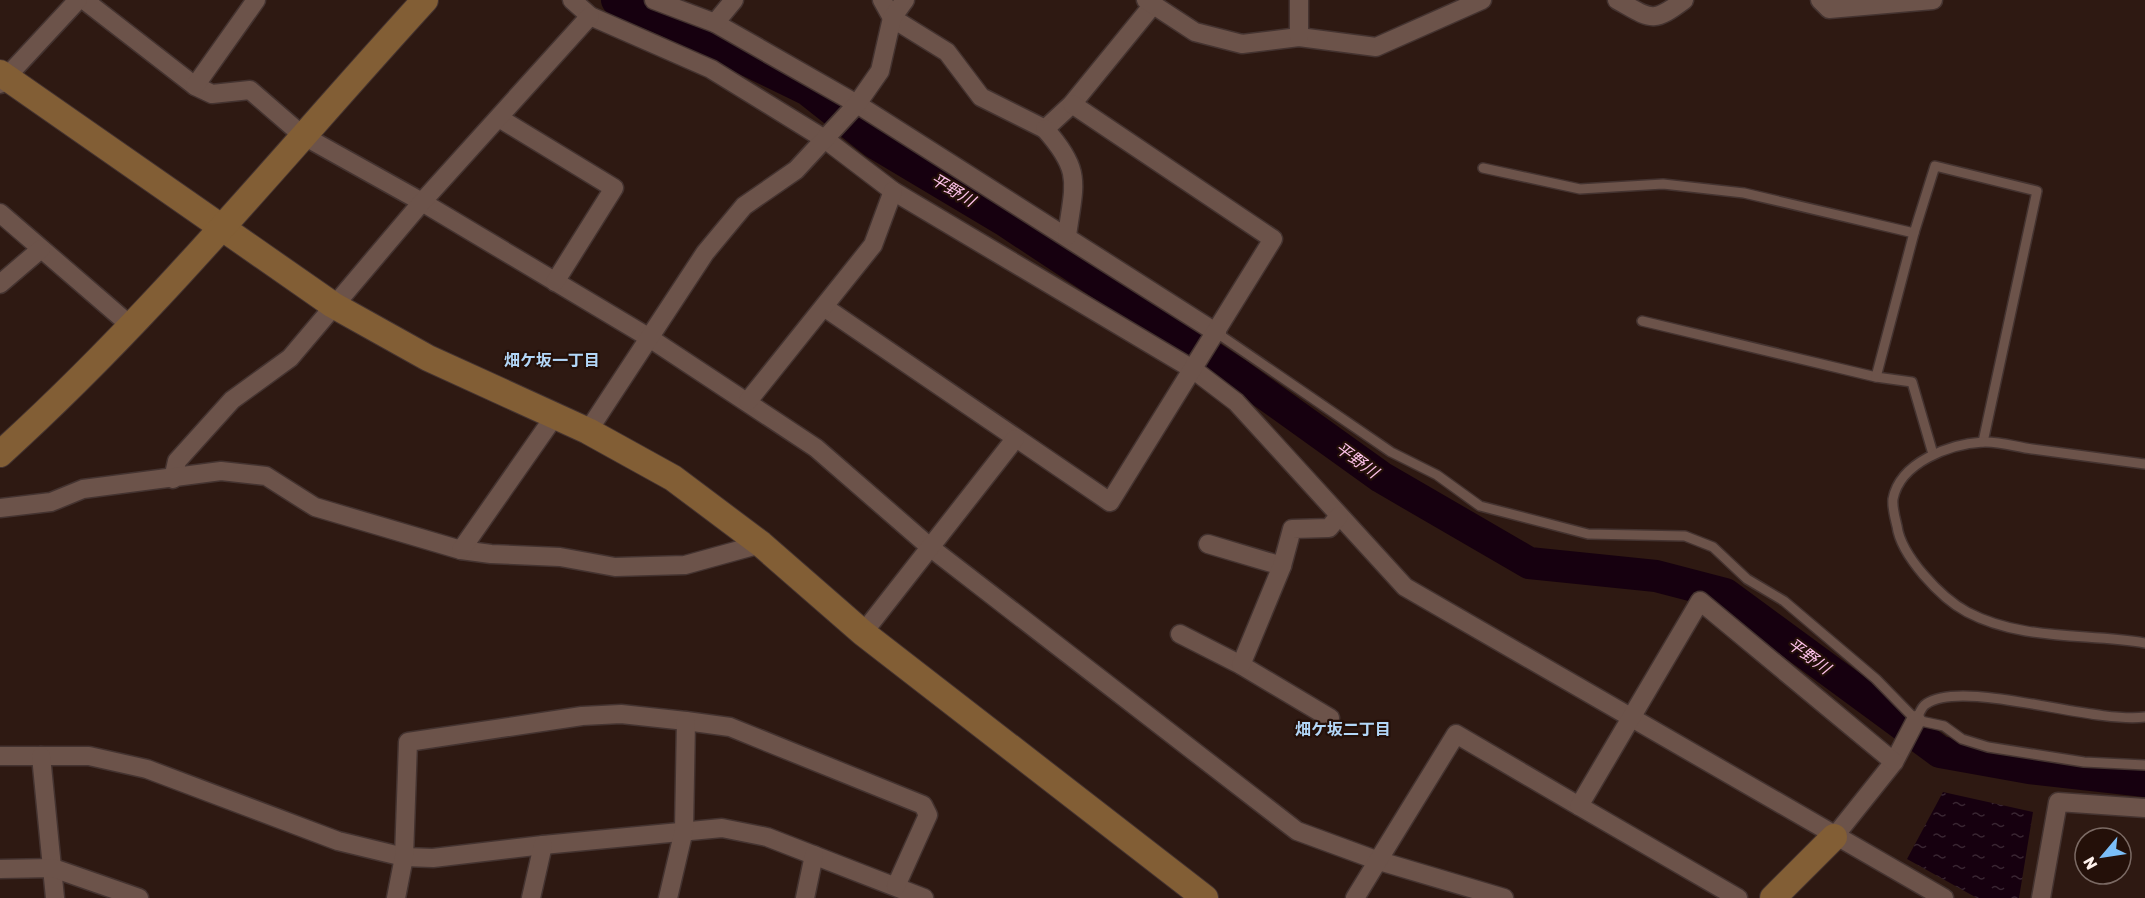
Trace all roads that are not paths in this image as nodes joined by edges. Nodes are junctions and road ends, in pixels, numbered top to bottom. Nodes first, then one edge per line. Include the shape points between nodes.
1 (78, 0) edge
2 (84, 0) edge
3 (256, 0) edge
4 (425, 0) edge
5 (572, 0) edge
6 (654, 0) edge
7 (734, 0) edge
8 (882, 0) edge
9 (906, 0) edge
10 (1299, 0) edge
11 (1482, 0) edge
12 (1617, 0) edge
13 (1684, 0) edge
14 (1820, 0) edge
15 (1933, 0) edge
16 (1149, 3) edge
17 (590, 16) junction
18 (892, 18) junction
19 (714, 23) junction
20 (1299, 37) junction
21 (2, 78) edge
22 (195, 86) junction
23 (1072, 104) junction
24 (857, 105) junction
25 (499, 118) junction
26 (1045, 129) junction
27 (302, 135) junction
28 (826, 140) junction
29 (1483, 168) dead end
30 (893, 191) junction
31 (422, 202) junction
32 (0, 213) edge
33 (223, 227) junction
34 (1914, 233) junction
35 (1066, 236) junction
36 (41, 249) junction
37 (555, 282) junction
38 (0, 284) edge
39 (333, 305) junction
40 (824, 308) junction
41 (1642, 321) dead end
42 (131, 326) junction
43 (1217, 333) junction
44 (648, 337) junction
45 (1194, 370) junction
46 (1876, 377) junction
47 (748, 401) junction
48 (554, 417) junction
49 (588, 431) junction
50 (1015, 439) junction
51 (1983, 442) junction
52 (0, 454) edge
53 (1934, 454) junction
54 (2145, 464) edge
55 (173, 479) junction
56 (0, 508) edge
57 (1339, 516) junction
58 (761, 544) junction
59 (1208, 544) dead end
60 (931, 548) junction
61 (461, 550) junction
62 (1282, 566) junction
63 (863, 633) junction
64 (1180, 634) dead end
65 (2145, 643) edge
66 (1241, 665) junction
67 (2145, 717) edge
68 (1330, 718) dead end
69 (1632, 719) junction
70 (1916, 720) junction
71 (686, 721) junction
72 (0, 756) edge
73 (41, 756) junction
74 (1894, 762) junction
75 (2145, 765) edge
76 (1579, 806) junction
77 (2145, 808) edge
78 (684, 830) junction
79 (1834, 837) junction
80 (543, 844) junction
81 (814, 855) junction
82 (404, 857) junction
83 (1376, 860) junction
84 (52, 868) junction
85 (0, 869) edge
86 (896, 886) junction
87 (55, 898) edge
88 (139, 898) edge
89 (396, 898) edge
90 (531, 898) edge
91 (668, 898) edge
92 (805, 898) edge
93 (924, 898) edge
94 (1205, 898) edge
95 (1355, 898) edge
96 (1504, 898) edge
97 (1738, 898) edge
98 (1773, 898) edge
99 (1944, 898) edge
100 (2041, 898) edge

1 - 21 street
2 - 22 street
3 - 22 street
4 - 27 street
5 - 17 street
6 - 19 street
7 - 19 street
8 - 18 street
9 - 18 street
10 - 20 street
11 - 20 street via 1376,47
12 - 13 street via 1648,17 1664,15
14 - 15 street via 1829,9
16 - 20 street via 1195,32 1242,44
16 - 23 street
17 - 25 street
17 - 28 street via 711,69
18 - 24 street via 880,71
18 - 26 street via 947,52 981,97
19 - 24 street
21 - 33 street
22 - 27 street via 212,94 250,90
23 - 26 street
23 - 43 street via 1273,239
24 - 28 street
24 - 35 street
25 - 31 street
25 - 37 street via 614,188
26 - 35 street via 1066,153 1074,180
27 - 31 street
27 - 33 street
28 - 30 street
28 - 44 street via 796,170 744,206 705,253
29 - 34 lane via 1580,189 1663,184 1744,193
30 - 40 street via 873,245
30 - 45 street
31 - 37 street
31 - 39 street
32 - 36 street
33 - 39 street
33 - 42 street
34 - 46 lane
34 - 51 lane via 1935,166 2037,191
35 - 43 street
36 - 38 street
36 - 42 street
37 - 44 street
39 - 48 street via 428,358
39 - 55 street via 290,358 232,400 177,461
40 - 47 street
40 - 50 street
41 - 46 lane
42 - 52 street
43 - 45 street
43 - 70 lane via 1392,452 1437,475 1480,506 1588,534 1685,536 1713,547 1747,579 1784,601 1876,678
44 - 47 street
44 - 49 street
45 - 50 street via 1110,502
45 - 57 street via 1236,402
46 - 53 lane via 1912,382
47 - 60 street via 816,448
48 - 49 street
48 - 61 street
49 - 58 street via 674,478
50 - 60 street
51 - 53 lane
51 - 54 lane
53 - 65 lane via 1902,477 1893,500 1897,530 1936,589 1967,612 2006,626 2060,637
55 - 56 street via 83,489 51,502
55 - 61 street via 221,471 266,476 315,507
57 - 62 street via 1329,528 1292,529
57 - 69 street via 1405,587
58 - 61 street via 685,565 615,567 560,557
58 - 63 street
59 - 62 street
60 - 63 street
60 - 83 street via 1297,831
62 - 66 street
63 - 94 street
64 - 66 street
66 - 68 street
67 - 70 lane via 2078,713 1964,694 1924,705
69 - 74 street via 1700,601
69 - 76 street
69 - 79 street
70 - 74 street
70 - 75 lane via 1944,726 1962,739 1988,747 2084,762
71 - 78 street
71 - 82 street via 621,714 582,716 408,742
71 - 86 street via 730,727 923,804 928,815
72 - 73 street
73 - 82 street via 89,756 147,769 338,841
73 - 84 street
74 - 79 street
76 - 83 street via 1455,734
76 - 97 street
77 - 100 street via 2058,802
78 - 80 street
78 - 81 street via 722,828 767,837
78 - 91 street
79 - 98 street
79 - 99 street
80 - 82 street via 433,858
80 - 90 street
81 - 86 street
81 - 92 street
82 - 89 street
83 - 95 street
83 - 96 street
84 - 85 street
84 - 87 street
84 - 88 street
86 - 93 street

